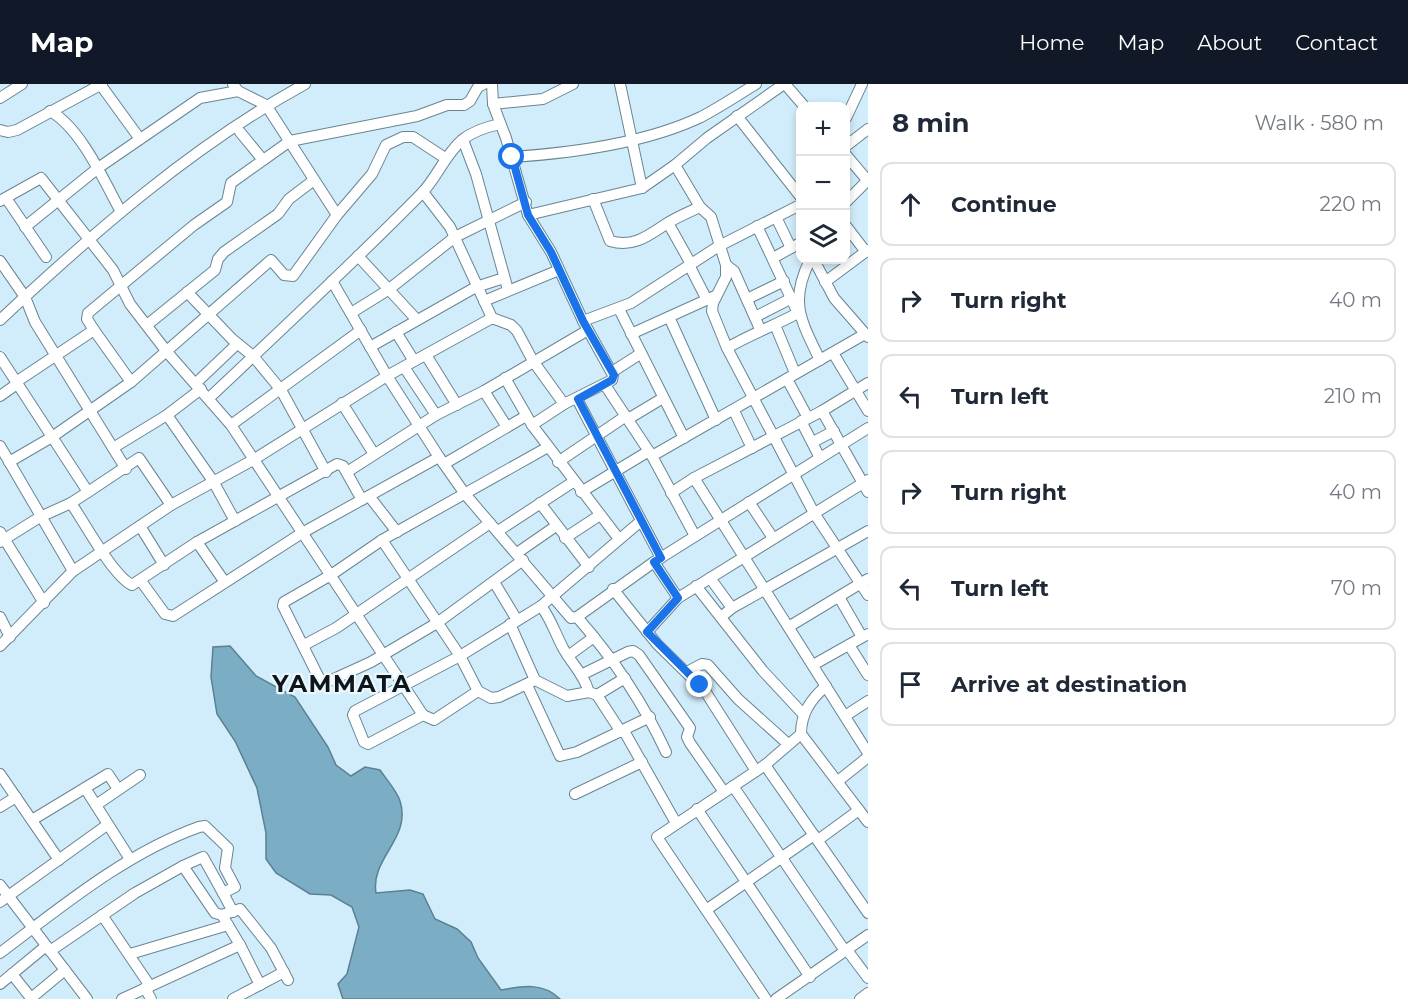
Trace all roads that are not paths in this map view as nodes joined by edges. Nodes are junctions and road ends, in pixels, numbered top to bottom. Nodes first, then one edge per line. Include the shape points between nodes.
1 (101, 84) edge
2 (305, 84) edge
3 (484, 84) edge
4 (492, 84) edge
5 (573, 84) edge
6 (620, 84) edge
7 (756, 84) edge
8 (785, 84) edge
9 (862, 84) edge
10 (15, 86) edge
11 (236, 88) edge
12 (0, 98) edge
13 (801, 102) edge
14 (493, 104) junction
15 (266, 105) junction
16 (850, 110) edge
17 (50, 111) junction
18 (737, 116) junction
19 (500, 124) junction
20 (868, 129) edge
21 (0, 130) edge
22 (240, 132) dead end
23 (140, 139) junction
24 (463, 140) junction
25 (632, 140) junction
26 (290, 141) junction
27 (850, 144) edge
28 (850, 153) edge
29 (512, 157) junction
30 (445, 158) junction
31 (263, 160) junction
32 (675, 165) junction
33 (98, 168) junction
34 (314, 180) junction
35 (868, 181) edge
36 (796, 187) edge
37 (642, 188) junction
38 (423, 192) junction
39 (850, 198) edge
40 (59, 199) junction
41 (593, 199) junction
42 (3, 200) edge
43 (526, 202) junction
44 (700, 207) junction
45 (796, 207) edge
46 (121, 212) junction
47 (337, 215) junction
48 (528, 215) junction
49 (776, 217) junction
50 (489, 220) junction
51 (668, 223) junction
52 (757, 226) junction
53 (26, 227) junction
54 (850, 231) edge
55 (455, 237) junction
56 (90, 238) junction
57 (796, 245) edge
58 (719, 246) junction
59 (867, 251) edge
60 (358, 256) junction
61 (46, 257) dead end
62 (773, 258) junction
63 (0, 261) edge
64 (810, 264) edge
65 (814, 264) edge
66 (690, 265) junction
67 (726, 265) junction
68 (559, 270) junction
69 (504, 278) junction
70 (784, 280) junction
71 (333, 281) junction
72 (825, 282) junction
73 (476, 287) junction
74 (122, 288) junction
75 (388, 290) junction
76 (508, 290) junction
77 (187, 292) junction
78 (25, 297) junction
79 (711, 298) junction
80 (792, 298) junction
81 (747, 299) junction
82 (484, 301) junction
83 (619, 309) junction
84 (351, 313) junction
85 (798, 313) junction
86 (209, 316) junction
87 (669, 317) junction
88 (755, 317) junction
89 (492, 318) junction
90 (0, 320) edge
91 (417, 320) junction
92 (147, 325) junction
93 (775, 325) junction
94 (585, 326) junction
95 (760, 329) junction
96 (94, 330) junction
97 (361, 330) junction
98 (396, 332) junction
99 (631, 334) junction
100 (867, 336) edge
101 (237, 344) junction
102 (370, 347) junction
103 (727, 348) junction
104 (167, 352) junction
105 (833, 353) junction
106 (640, 354) junction
107 (426, 355) junction
108 (253, 356) junction
109 (0, 357) edge
110 (56, 357) junction
111 (820, 360) junction
112 (533, 361) junction
113 (409, 364) junction
114 (612, 372) junction
115 (387, 376) junction
116 (791, 376) junction
117 (505, 378) junction
118 (131, 382) junction
119 (16, 383) junction
120 (868, 384) edge
121 (605, 385) junction
122 (199, 386) junction
123 (281, 390) junction
124 (856, 390) junction
125 (484, 391) junction
126 (0, 396) edge
127 (209, 398) junction
128 (663, 398) junction
129 (755, 398) junction
130 (578, 399) junction
131 (342, 403) junction
132 (564, 404) junction
133 (458, 405) junction
134 (90, 411) junction
135 (734, 411) junction
136 (822, 411) junction
137 (868, 411) edge
138 (167, 415) junction
139 (435, 415) junction
140 (627, 417) junction
141 (716, 420) junction
142 (805, 420) junction
143 (529, 421) junction
144 (231, 425) junction
145 (418, 425) junction
146 (507, 427) junction
147 (868, 428) edge
148 (301, 429) junction
149 (834, 431) junction
150 (597, 436) junction
151 (775, 436) junction
152 (52, 437) junction
153 (684, 438) junction
154 (813, 442) junction
155 (842, 445) junction
156 (0, 446) edge
157 (548, 447) junction
158 (113, 448) junction
159 (752, 448) junction
160 (374, 454) junction
161 (651, 454) junction
162 (820, 458) junction
163 (253, 460) junction
164 (442, 461) junction
165 (9, 462) junction
166 (558, 462) junction
167 (126, 469) junction
168 (326, 471) junction
169 (614, 471) junction
170 (347, 472) junction
171 (796, 473) junction
172 (694, 478) junction
173 (213, 481) junction
174 (573, 482) junction
175 (866, 485) edge
176 (88, 492) junction
177 (581, 492) junction
178 (671, 493) junction
179 (465, 494) junction
180 (366, 498) junction
181 (278, 499) junction
182 (749, 502) junction
183 (71, 503) junction
184 (540, 503) junction
185 (171, 505) junction
186 (814, 513) junction
187 (600, 515) junction
188 (40, 518) junction
189 (719, 520) junction
190 (235, 521) junction
191 (641, 521) junction
192 (140, 526) junction
193 (556, 526) junction
194 (494, 527) junction
195 (868, 531) edge
196 (397, 532) junction
197 (302, 533) junction
198 (695, 536) junction
199 (1, 538) edge
200 (565, 538) junction
201 (619, 538) junction
202 (773, 538) junction
203 (382, 540) junction
204 (197, 542) junction
205 (836, 549) junction
206 (101, 550) junction
207 (744, 556) junction
208 (520, 557) junction
209 (657, 560) junction
210 (164, 565) junction
211 (589, 567) junction
212 (73, 571) junction
213 (331, 575) junction
214 (710, 578) junction
215 (141, 580) junction
216 (408, 580) junction
217 (224, 581) junction
218 (864, 581) edge
219 (494, 582) junction
220 (696, 586) junction
221 (613, 589) junction
222 (766, 589) junction
223 (868, 595) edge
224 (552, 597) junction
225 (838, 597) junction
226 (678, 598) junction
227 (44, 603) junction
228 (541, 606) junction
229 (732, 608) junction
230 (356, 614) junction
231 (0, 617) edge
232 (577, 617) junction
233 (721, 617) junction
234 (437, 622) junction
235 (513, 622) junction
236 (790, 626) junction
237 (647, 632) junction
238 (865, 635) edge
239 (10, 637) junction
240 (594, 637) junction
241 (304, 645) junction
242 (849, 645) junction
243 (0, 646) edge
244 (384, 653) junction
245 (460, 657) junction
246 (568, 657) junction
247 (614, 661) junction
248 (813, 665) junction
249 (687, 672) junction
250 (583, 674) junction
251 (868, 675) edge
252 (625, 678) junction
253 (531, 683) junction
254 (826, 686) junction
255 (404, 687) junction
256 (478, 691) junction
257 (593, 694) junction
258 (868, 701) edge
259 (423, 715) junction
260 (804, 715) junction
261 (845, 716) junction
262 (650, 717) junction
263 (622, 731) junction
264 (801, 734) junction
265 (788, 744) junction
266 (666, 752) dead end
267 (868, 755) edge
268 (642, 762) junction
269 (761, 768) junction
270 (0, 774) edge
271 (140, 775) dead end
272 (838, 781) junction
273 (85, 788) junction
274 (118, 789) junction
275 (729, 789) junction
276 (575, 794) dead end
277 (16, 797) junction
278 (96, 805) junction
279 (0, 807) edge
280 (697, 809) junction
281 (860, 810) junction
282 (32, 820) junction
283 (868, 822) edge
284 (676, 823) junction
285 (107, 825) junction
286 (816, 838) junction
287 (130, 859) junction
288 (783, 859) junction
289 (59, 860) junction
290 (183, 866) junction
291 (748, 883) junction
292 (0, 885) edge
293 (223, 893) junction
294 (4, 899) edge
295 (706, 910) junction
296 (227, 913) junction
297 (868, 913) edge
298 (102, 915) junction
299 (228, 926) junction
300 (31, 928) junction
301 (868, 935) edge
302 (240, 945) junction
303 (48, 949) junction
304 (846, 951) junction
305 (0, 953) edge
306 (130, 954) junction
307 (65, 970) junction
308 (12, 974) junction
309 (810, 978) junction
310 (868, 978) edge
311 (0, 984) edge
312 (260, 985) junction
313 (148, 987) junction
314 (868, 993) edge
315 (30, 998) edge
316 (87, 999) edge
317 (122, 999) edge
318 (151, 999) edge
319 (233, 999) edge
320 (766, 999) edge
321 (776, 999) edge
322 (860, 999) edge

1 - 17 street
1 - 23 street
2 - 15 street
3 - 26 street via 464,105 447,105 417,116
4 - 14 street
5 - 14 street via 543,99
6 - 25 street
7 - 25 street via 701,116
8 - 13 street
8 - 18 street
9 - 16 street
10 - 12 street
11 - 15 street
11 - 23 street via 200,98
14 - 19 street
15 - 26 street
15 - 46 street
17 - 21 street via 17,130
17 - 33 street via 70,127
18 - 32 street
18 - 36 street
19 - 24 street
19 - 29 street
20 - 27 street
22 - 31 street
23 - 33 street
24 - 30 street
24 - 50 street
25 - 29 street via 550,156
25 - 37 street
26 - 31 street
26 - 34 street
28 - 35 street
29 - 43 street
30 - 38 street
30 - 47 street via 413,136 394,140 386,145 372,174
31 - 74 street via 231,183 227,202 194,225
32 - 37 street
32 - 44 street
33 - 40 street
33 - 46 street
34 - 47 street
34 - 77 street via 289,199 278,214 224,252 215,270
35 - 39 street
37 - 41 street
38 - 55 street
38 - 60 street
40 - 42 street via 41,178
40 - 53 street
40 - 56 street
41 - 48 street
41 - 51 street via 610,241 622,245 650,236
42 - 53 street
43 - 48 street
43 - 50 street
44 - 51 street
44 - 58 street via 711,217
45 - 49 street
46 - 56 street
47 - 86 street via 293,276 284,275 271,260
48 - 68 street
49 - 52 street
49 - 57 street
50 - 55 street
50 - 69 street
51 - 66 street
52 - 58 street
52 - 62 street
53 - 61 street
54 - 59 street
55 - 73 street
55 - 75 street
56 - 74 street
56 - 78 street
57 - 62 street
58 - 66 street
58 - 67 street
59 - 72 street
60 - 71 street
60 - 75 street
62 - 70 street
63 - 78 street
64 - 85 street via 800,280
65 - 72 street
66 - 79 street
66 - 83 street
67 - 79 street via 726,277
67 - 81 street via 734,271
68 - 76 street
68 - 94 street
69 - 73 street
69 - 76 street
70 - 80 street
70 - 81 street
71 - 84 street
71 - 108 street
72 - 100 street
73 - 82 street
73 - 91 street
74 - 92 street
74 - 96 street via 88,313
75 - 84 street
75 - 91 street
76 - 82 street
77 - 86 street
77 - 92 street
78 - 90 street
78 - 110 street
79 - 87 street
79 - 103 street via 712,311
80 - 85 street
80 - 88 street
81 - 88 street
82 - 89 street
83 - 94 street
83 - 99 street
84 - 97 street
85 - 93 street
85 - 111 street
86 - 101 street
86 - 104 street
87 - 99 street
87 - 141 street
88 - 95 street
89 - 107 street
89 - 112 street via 517,331
91 - 98 street
92 - 104 street
93 - 95 street
93 - 116 street
94 - 112 street
94 - 114 street
95 - 103 street
96 - 110 street
96 - 118 street
97 - 102 street
97 - 123 street
98 - 102 street
98 - 113 street
99 - 106 street
100 - 105 street
101 - 108 street
101 - 122 street
102 - 115 street
103 - 129 street
104 - 118 street
104 - 122 street
105 - 111 street
105 - 124 street
106 - 114 street
106 - 128 street
107 - 113 street
107 - 133 street
108 - 123 street
108 - 127 street
109 - 119 street
110 - 119 street
110 - 134 street
111 - 116 street
112 - 117 street
112 - 132 street
113 - 115 street
113 - 139 street
114 - 121 street via 614,378
115 - 131 street
115 - 145 street
116 - 129 street
116 - 142 street
117 - 125 street
117 - 143 street
118 - 134 street
119 - 126 street
119 - 152 street
120 - 124 street
121 - 130 street
121 - 140 street
122 - 127 street
122 - 138 street
123 - 144 street
123 - 148 street
124 - 136 street
124 - 137 street
125 - 133 street
125 - 146 street
127 - 144 street
128 - 140 street
128 - 153 street
129 - 135 street
129 - 151 street
130 - 132 street
130 - 150 street
131 - 148 street
131 - 160 street
132 - 143 street
133 - 139 street
134 - 152 street
134 - 158 street
135 - 141 street
135 - 159 street
136 - 142 street
136 - 149 street
138 - 158 street
138 - 173 street
139 - 145 street
140 - 150 street
140 - 161 street
141 - 153 street
142 - 151 street
142 - 154 street
143 - 146 street
143 - 157 street
144 - 163 street
145 - 160 street
145 - 164 street
146 - 164 street
147 - 155 street
148 - 163 street
148 - 168 street
149 - 154 street
149 - 155 street
150 - 166 street
150 - 169 street
151 - 159 street
151 - 171 street
152 - 165 street
152 - 176 street
153 - 161 street
154 - 162 street
155 - 162 street
155 - 175 street
156 - 165 street
157 - 166 street
157 - 179 street
158 - 167 street
159 - 172 street
160 - 170 street
161 - 169 street
161 - 178 street
162 - 171 street
163 - 173 street
163 - 181 street
164 - 179 street
164 - 180 street
165 - 188 street
166 - 174 street
167 - 176 street
167 - 185 street via 139,458
168 - 170 street via 341,464
168 - 181 street
169 - 177 street
169 - 191 street
170 - 180 street
171 - 182 street
171 - 186 street
172 - 178 street
172 - 189 street
173 - 185 street
173 - 190 street
174 - 177 street
174 - 184 street
175 - 186 street
176 - 183 street
177 - 187 street
178 - 198 street
179 - 194 street
179 - 196 street
180 - 196 street
180 - 197 street
181 - 190 street
181 - 197 street
182 - 189 street
182 - 202 street
183 - 188 street
183 - 206 street
184 - 193 street
184 - 194 street
185 - 192 street
186 - 202 street
186 - 205 street
187 - 200 street
187 - 201 street
188 - 199 street
188 - 212 street
189 - 198 street
189 - 207 street
190 - 204 street
191 - 201 street
191 - 209 street
192 - 206 street
192 - 210 street
193 - 200 street
193 - 208 street
194 - 208 street
194 - 216 street
195 - 205 street
196 - 203 street
197 - 213 street
197 - 217 street
198 - 209 street
199 - 227 street
200 - 211 street
201 - 211 street
202 - 207 street
203 - 213 street
203 - 216 street
204 - 210 street
204 - 217 street
205 - 218 street
205 - 222 street
206 - 212 street
206 - 215 street via 128,584
207 - 214 street
207 - 222 street
208 - 219 street
208 - 224 street
209 - 221 street
209 - 226 street
210 - 215 street
211 - 224 street
212 - 227 street
213 - 230 street
213 - 241 street via 283,604
214 - 220 street
214 - 229 street
215 - 217 street via 170,616
216 - 230 street
216 - 234 street
218 - 223 street
218 - 225 street
219 - 234 street
219 - 235 street
220 - 226 street
220 - 233 street
221 - 232 street
221 - 237 street
222 - 229 street
222 - 236 street
224 - 228 street
224 - 232 street via 566,614
225 - 236 street
225 - 238 street
226 - 237 street
227 - 239 street
228 - 235 street
228 - 246 street
229 - 233 street
230 - 241 street
230 - 244 street
231 - 239 street
232 - 240 street
233 - 260 street
234 - 244 street
234 - 245 street
235 - 245 street
235 - 253 street
236 - 248 street
237 - 249 street
238 - 242 street
239 - 243 street
240 - 246 street
240 - 247 street
241 - 244 street via 325,683
242 - 248 street
242 - 251 street
244 - 255 street
245 - 255 street
245 - 256 street
246 - 250 street
247 - 250 street
247 - 252 street
247 - 275 street via 633,651 639,655 690,728 690,743
248 - 254 street
249 - 265 street via 708,665 738,699
249 - 269 street
250 - 257 street
252 - 257 street
252 - 262 street
253 - 256 street via 499,697 491,698
253 - 257 street via 567,696
253 - 263 street via 560,756 578,752
254 - 260 street via 811,699
254 - 261 street
255 - 259 street
255 - 259 street via 353,713 364,742 368,744
256 - 259 street via 434,720
257 - 263 street
258 - 261 street
260 - 264 street
261 - 267 street
262 - 263 street
262 - 266 street
263 - 268 street
264 - 265 street
264 - 272 street
265 - 269 street
267 - 272 street
268 - 276 street
268 - 284 street
269 - 275 street
269 - 286 street
270 - 277 street
271 - 274 street
272 - 281 street
273 - 274 street via 109,774
273 - 278 street
273 - 282 street
274 - 278 street
275 - 280 street
275 - 288 street
277 - 279 street
277 - 282 street
278 - 285 street
280 - 284 street
280 - 291 street
281 - 283 street
281 - 286 street
282 - 289 street
284 - 295 street via 657,837
285 - 287 street
285 - 289 street
286 - 288 street
286 - 297 street
287 - 293 street via 204,826 228,848 225,868 235,887
287 - 300 street
288 - 291 street
288 - 304 street
289 - 294 street
290 - 293 street via 203,857
290 - 296 street via 215,913
290 - 298 street
291 - 295 street
291 - 309 street
292 - 294 street
293 - 296 street
294 - 300 street
295 - 320 street
296 - 299 street
296 - 312 street via 243,909 286,976
298 - 303 street
298 - 306 street
299 - 302 street
299 - 306 street
300 - 303 street
300 - 305 street
301 - 304 street
302 - 312 street
302 - 313 street
303 - 307 street
303 - 308 street
304 - 309 street
304 - 310 street
306 - 313 street
307 - 315 street
307 - 316 street
308 - 311 street
308 - 315 street
309 - 321 street
312 - 319 street
313 - 317 street
313 - 318 street
314 - 322 street

